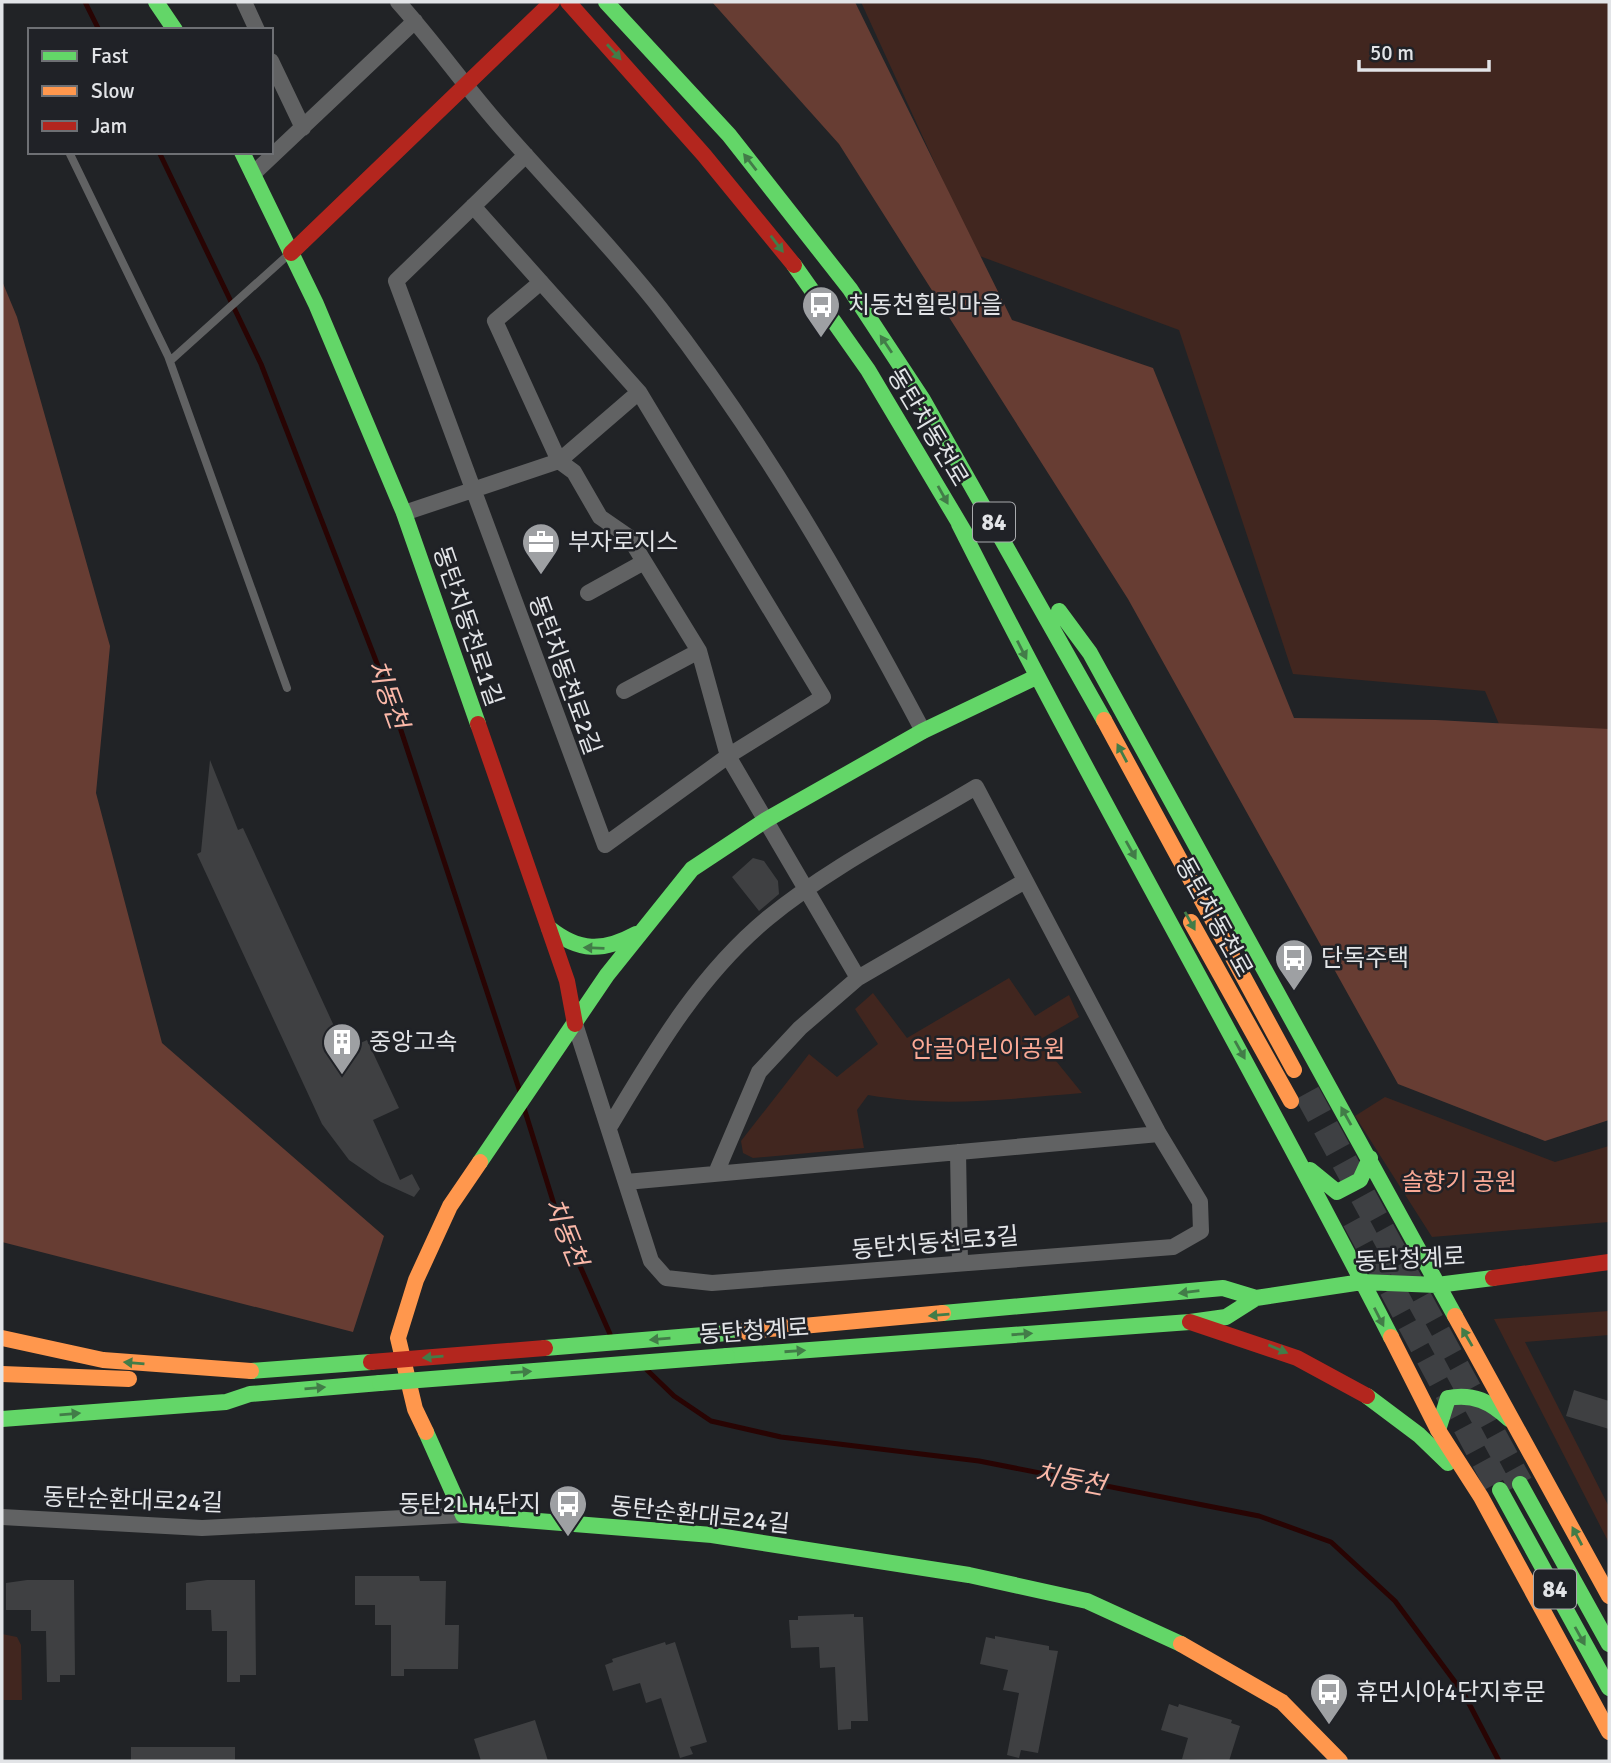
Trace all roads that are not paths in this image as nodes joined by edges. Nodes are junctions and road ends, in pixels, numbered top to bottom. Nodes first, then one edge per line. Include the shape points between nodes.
1 (157, 2) edge
2 (244, 2) edge
3 (398, 2) edge
4 (552, 2) edge
5 (568, 2) edge
6 (606, 2) edge
7 (415, 21) junction
8 (174, 28) edge
9 (256, 28) edge
10 (273, 65) edge
11 (466, 87) junction
12 (303, 128) junction
13 (70, 154) edge
14 (243, 154) edge
15 (526, 155) junction
16 (253, 174) junction
17 (473, 206) junction
18 (291, 253) junction
19 (541, 282) junction
20 (170, 361) junction
21 (639, 393) junction
22 (559, 461) junction
23 (473, 490) junction
24 (404, 513) junction
25 (990, 517) junction
26 (959, 524) junction
27 (644, 562) junction
28 (588, 593) dead end
29 (699, 651) junction
30 (1036, 677) junction
31 (287, 688) dead end
32 (624, 691) dead end
33 (923, 731) junction
34 (728, 756) junction
35 (766, 820) junction
36 (1138, 828) dead end
37 (1025, 881) junction
38 (807, 889) junction
39 (1184, 911) dead end
40 (549, 928) junction
41 (642, 931) junction
42 (858, 978) junction
43 (575, 1024) junction
44 (1300, 1081) tunnel mouth
45 (1291, 1101) tunnel mouth
46 (610, 1126) junction
47 (1159, 1134) junction
48 (958, 1152) junction
49 (1370, 1158) junction
50 (1301, 1161) junction
51 (716, 1173) junction
52 (626, 1182) junction
53 (1609, 1262) edge
54 (960, 1263) junction
55 (1362, 1283) junction
56 (1437, 1284) junction
57 (1256, 1298) junction
58 (1190, 1322) junction
59 (2, 1338) edge
60 (251, 1371) junction
61 (2, 1374) edge
62 (2, 1385) edge
63 (250, 1394) junction
64 (2, 1419) edge
65 (1438, 1430) junction
66 (1522, 1433) junction
67 (1520, 1484) tunnel mouth
68 (1500, 1490) tunnel mouth
69 (1481, 1497) junction
70 (463, 1515) junction
71 (2, 1517) edge
72 (1609, 1596) edge
73 (1609, 1644) edge
74 (1609, 1689) edge
75 (1609, 1732) edge
76 (1340, 1761) edge

1 - 8 main road
2 - 9 street
3 - 7 street
4 - 11 main road
5 -> 26 main road, 동탄치동천로 / 84 via 693,140 832,317 900,419
25 -> 6 main road, 동탄치동천로 / 84 via 923,400 850,289 729,135
7 - 11 street
7 - 12 street
10 - 12 street
11 - 15 street
11 - 18 main road
12 - 16 street
13 - 20 lane
14 - 16 main road, 동탄치동천로1길
15 - 17 street, 동탄치동천로2길
15 - 33 street via 659,307 718,390 853,599
16 - 18 main road, 동탄치동천로1길
17 - 19 street, 동탄치동천로2길
17 - 23 street, 동탄치동천로2길 via 396,281
18 - 20 lane
18 - 24 main road, 동탄치동천로1길
19 - 21 street, 동탄치동천로2길
19 - 22 street via 495,321
20 - 31 lane
21 - 22 street
21 - 34 street, 동탄치동천로2길 via 823,697
22 - 23 street
22 - 27 street via 574,472 600,516 629,537
23 - 24 street
23 - 34 street, 동탄치동천로2길 via 604,845
24 - 40 main road, 동탄치동천로1길
44 -> 25 main road, 동탄치동천로 / 84
49 -> 25 main road via 1090,653
26 -> 30 main road
26 - 36 main road, 동탄치동천로 / 84 via 1042,651
27 - 28 street
27 - 29 street
29 - 32 street
29 - 34 street
30 - 33 main road
30 -> 50 main road
33 - 35 main road
34 - 35 street
35 - 38 street
35 - 41 main road via 692,869
37 - 38 street, 동탄치동천로3길 via 976,788
37 - 42 street
37 - 47 street, 동탄치동천로3길
38 - 42 street
38 - 46 street, 동탄치동천로3길 via 766,919 704,983 671,1025
39 -> 45 main road, 동탄치동천로
41 -> 40 main road via 615,947 596,949 569,945
40 - 43 main road, 동탄치동천로1길 via 567,981
41 - 43 main road
42 - 51 street via 800,1028 759,1072
43 - 46 street, 동탄치동천로3길
43 - 70 main road via 450,1206 416,1280 398,1338 415,1409
46 - 52 street, 동탄치동천로3길
47 - 48 street
47 - 54 street, 동탄치동천로3길 via 1200,1202 1201,1231 1173,1247
48 - 51 street
48 - 54 street
49 - 50 main road via 1367,1175 1337,1192
49 - 56 main road
50 - 55 main road
51 - 52 street
52 - 54 street, 동탄치동천로3길 via 651,1261 666,1278 712,1283
53 - 56 main road, 동탄청계로
55 - 56 main road, 동탄청계로
55 - 57 main road, 동탄청계로
55 -> 65 main road
66 -> 56 main road
57 - 58 main road, 동탄청계로 via 1226,1317
57 -> 60 main road, 동탄청계로, bridge via 1223,1288
63 -> 58 main road, 동탄청계로, bridge
58 -> 69 main road via 1254,1339 1336,1374 1391,1411
60 -> 59 main road via 103,1360
60 - 61 main road via 191,1380
62 - 63 main road via 52,1391 224,1390
64 -> 63 main road via 226,1402
65 - 66 main road via 1448,1398 1464,1394 1496,1406
65 - 69 main road
72 -> 66 main road
67 - 73 main road, 84
68 -> 74 main road, 84
69 - 75 main road
70 - 71 street, 동탄순환대로24길 via 202,1528
70 - 76 main road, 동탄순환대로24길 via 712,1535 969,1575 1087,1601 1170,1638 1282,1702

